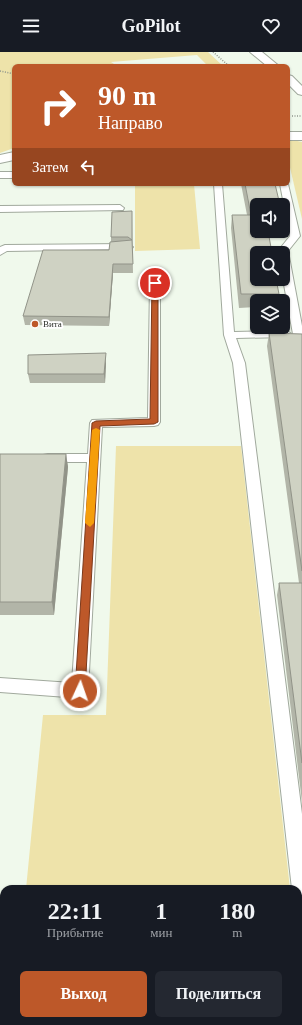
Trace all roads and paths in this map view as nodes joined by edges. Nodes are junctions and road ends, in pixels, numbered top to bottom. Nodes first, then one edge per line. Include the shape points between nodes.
1 (213, 52) edge
2 (255, 52) edge
3 (228, 64) edge
4 (271, 64) edge
5 (0, 71) edge
6 (12, 74) edge
7 (290, 80) edge
8 (302, 92) edge
9 (290, 136) edge
10 (302, 136) edge
11 (12, 156) edge
12 (0, 159) edge
13 (0, 175) edge
14 (12, 175) edge
15 (218, 186) edge
16 (284, 186) edge
17 (120, 208) dead end
18 (0, 209) edge
19 (128, 247) edge
20 (0, 252) edge
21 (155, 283) dead end
22 (300, 334) edge
23 (230, 335) junction
24 (31, 458) edge
25 (94, 458) junction
26 (0, 685) edge
27 (301, 885) edge

1 - 3 path
2 - 4 main road
5 - 6 path
7 - 8 main road
9 - 10 main road
11 - 12 main road
13 - 14 lane
15 - 23 lane
16 - 22 lane via 295,236 283,251
17 - 18 lane
19 - 20 lane via 5,248
21 - 25 lane via 154,422 96,423
22 - 23 lane
23 - 27 lane via 239,363
24 - 25 lane
25 - 26 lane via 80,691

